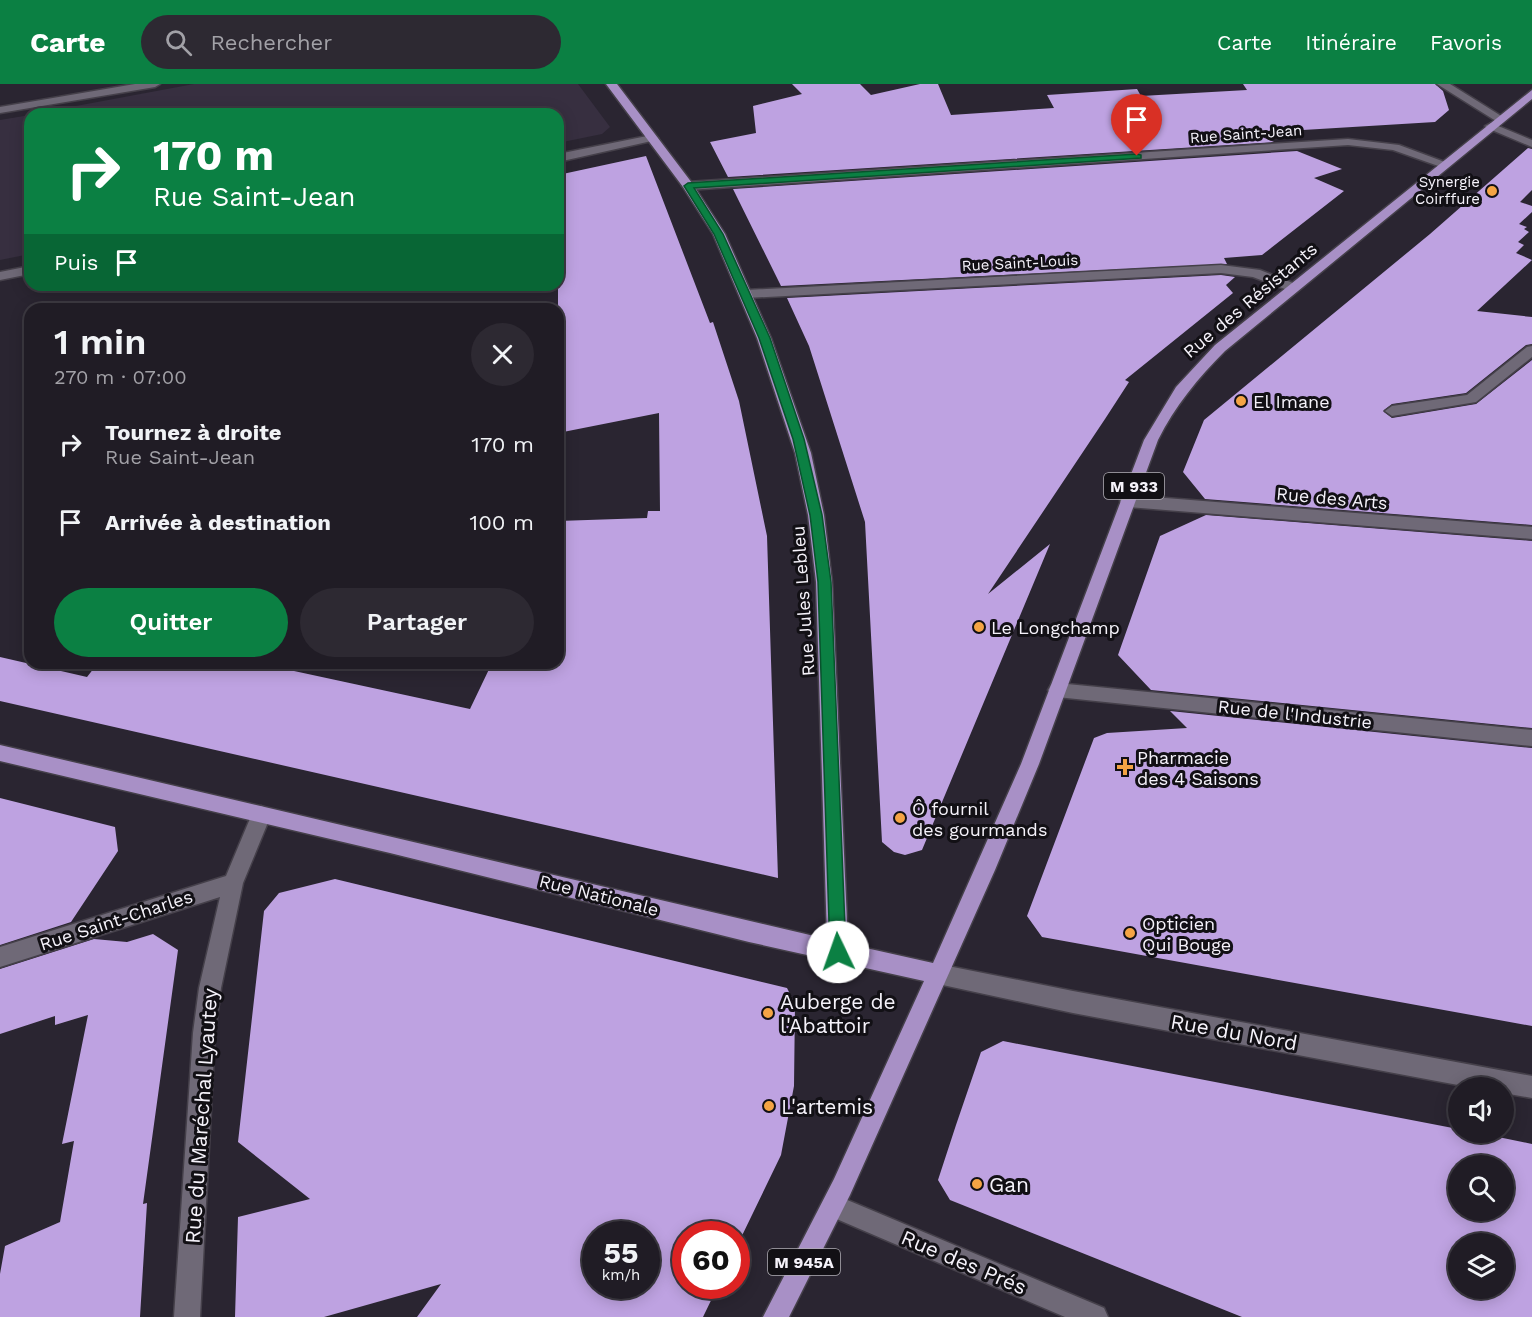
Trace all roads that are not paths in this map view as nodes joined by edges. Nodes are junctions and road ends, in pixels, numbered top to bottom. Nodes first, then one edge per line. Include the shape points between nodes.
1 (155, 84) edge
2 (611, 84) edge
3 (1442, 84) edge
4 (1532, 93) edge
5 (0, 110) edge
6 (1496, 123) junction
7 (652, 138) junction
8 (1532, 144) edge
9 (564, 157) edge
10 (1444, 164) junction
11 (688, 186) junction
12 (24, 271) edge
13 (0, 276) edge
14 (1293, 288) junction
15 (746, 294) junction
16 (1532, 350) edge
17 (1392, 411) dead end
18 (1128, 501) junction
19 (1532, 533) edge
20 (1058, 690) junction
21 (1532, 738) edge
22 (0, 753) edge
23 (261, 815) junction
24 (233, 883) junction
25 (838, 952) junction
26 (0, 957) edge
27 (938, 974) junction
28 (1532, 1087) edge
29 (833, 1206) junction
30 (188, 1317) edge
31 (776, 1317) edge
32 (1095, 1317) edge

1 - 5 street
2 - 7 main road, Rue Jules Lebleu
3 - 6 street
4 - 6 main road, Rue des Résistants / M 933
6 - 8 street
6 - 10 main road, Rue des Résistants / M 933
7 - 9 street
7 - 11 main road, Rue Jules Lebleu
10 - 11 street, Rue Saint-Jean via 1395,147 1348,142
10 - 14 main road, Rue des Résistants / M 933
11 - 15 main road, Rue Jules Lebleu via 719,234
12 - 13 street
14 - 15 street, Rue Saint-Louis via 1255,273 1221,269
14 - 18 main road, Rue des Résistants / M 933 via 1220,348 1181,388 1160,421
15 - 25 main road, Rue Jules Lebleu via 795,425 821,547
16 - 17 street via 1471,399
18 - 19 street, Rue des Arts
18 - 20 main road, Rue des Résistants / M 933
20 - 21 street, Rue de l'Industrie
20 - 27 main road, Rue des Résistants / M 933
22 - 23 main road, Rue Nationale
23 - 24 street, Rue du Maréchal Lyautey
23 - 25 main road, Rue Nationale
24 - 26 street, Rue Saint-Charles
24 - 30 street, Rue du Maréchal Lyautey via 216,953 204,1033
25 - 27 main road, Rue Nationale
27 - 28 street, Rue du Nord
27 - 29 main road, M 945A
29 - 31 main road, M 945A
29 - 32 street, Rue des Prés

